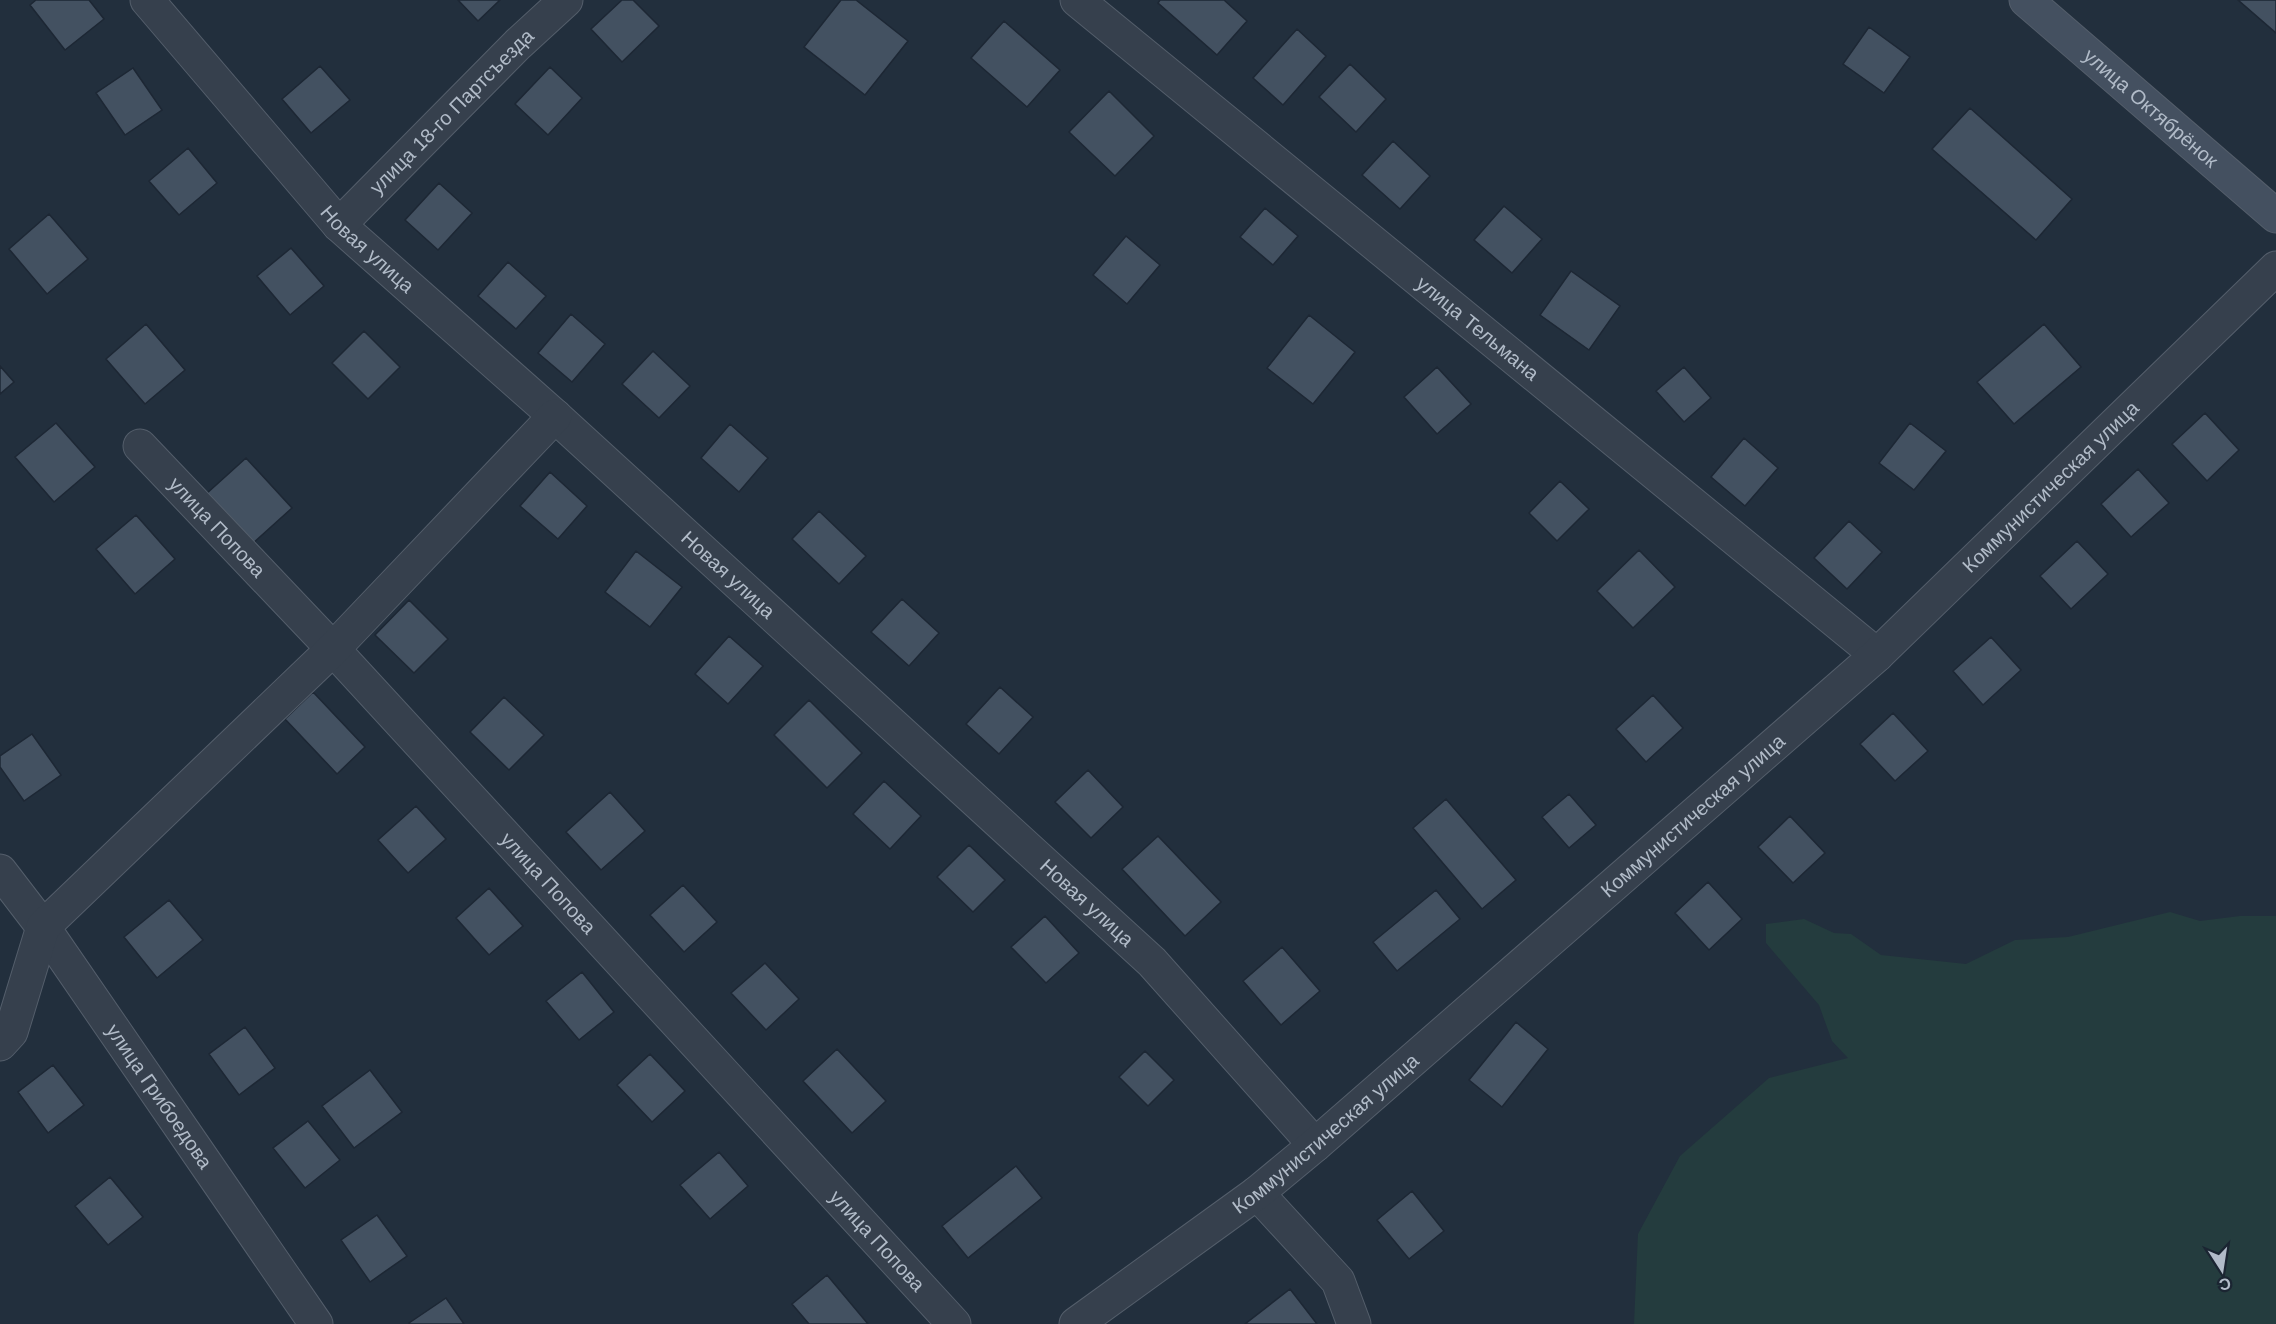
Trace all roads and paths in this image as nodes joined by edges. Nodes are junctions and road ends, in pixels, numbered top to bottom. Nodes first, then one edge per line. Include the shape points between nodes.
1 (147, 0) edge
2 (566, 0) edge
3 (1077, 0) edge
4 (2026, 0) edge
5 (2276, 216) edge
6 (339, 225) junction
7 (2276, 268) edge
8 (555, 416) junction
9 (140, 446) dead end
10 (333, 649) junction
11 (1877, 655) junction
12 (0, 871) edge
13 (43, 927) junction
14 (0, 1044) edge
15 (1315, 1145) junction
16 (1257, 1193) junction
17 (316, 1324) edge
18 (954, 1324) edge
19 (1076, 1324) edge
20 (1354, 1324) edge

1 - 6 street, Новая улица
2 - 6 street, улица 18-го Партсъезда
3 - 11 street, улица Тельмана
4 - 5 street, улица Октябрёнок
6 - 8 street, Новая улица
7 - 11 street, Коммунистическая улица
8 - 10 street
8 - 15 street, Новая улица via 1152,962
9 - 10 street, улица Попова
10 - 13 street
10 - 18 street, улица Попова
11 - 15 street, Коммунистическая улица
12 - 13 street, улица Грибоедова
13 - 14 street via 11,1032
13 - 17 street, улица Грибоедова
15 - 16 street, Коммунистическая улица
16 - 19 street, Коммунистическая улица
16 - 20 street via 1338,1281

